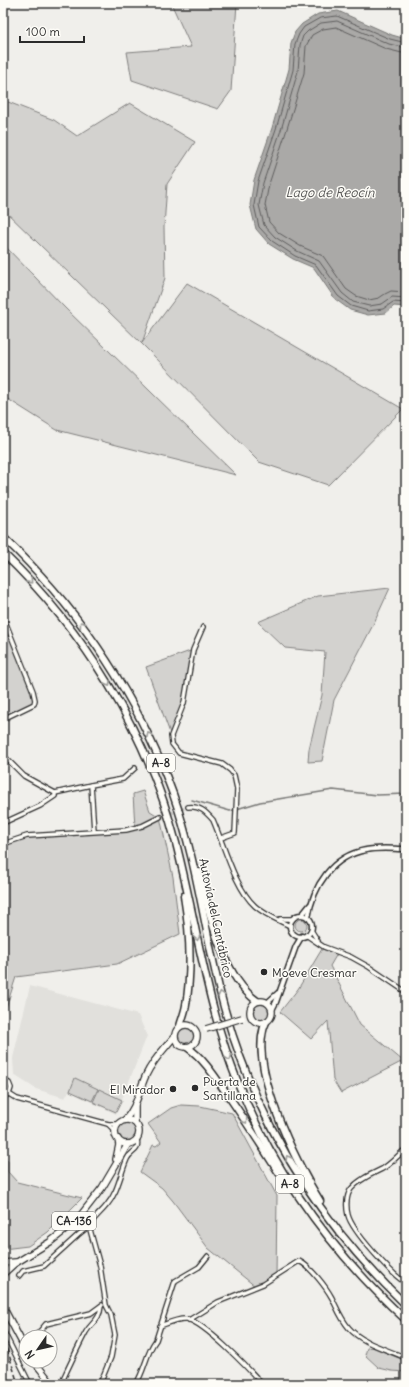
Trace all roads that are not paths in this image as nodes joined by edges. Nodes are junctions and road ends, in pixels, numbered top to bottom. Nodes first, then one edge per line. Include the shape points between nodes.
1 (3, 537) edge
2 (3, 553) edge
3 (3, 616) edge
4 (203, 627) dead end
5 (3, 719) edge
6 (3, 756) edge
7 (149, 766) junction
8 (135, 768) dead end
9 (170, 784) junction
10 (91, 785) junction
11 (55, 793) junction
12 (188, 807) tunnel mouth
13 (160, 817) tunnel mouth
14 (3, 823) edge
15 (94, 831) junction
16 (221, 838) junction
17 (3, 844) edge
18 (406, 849) edge
19 (310, 905) junction
20 (302, 915) junction
21 (308, 918) junction
22 (277, 919) junction
23 (293, 919) junction
24 (290, 926) junction
25 (311, 930) junction
26 (295, 935) junction
27 (304, 936) junction
28 (321, 944) junction
29 (296, 946) junction
30 (406, 992) edge
31 (278, 993) junction
32 (257, 1001) junction
33 (267, 1003) junction
34 (272, 1010) junction
35 (250, 1013) junction
36 (242, 1018) junction
37 (252, 1020) junction
38 (266, 1022) junction
39 (180, 1026) junction
40 (194, 1028) junction
41 (206, 1029) junction
42 (197, 1036) junction
43 (174, 1037) junction
44 (180, 1046) junction
45 (187, 1047) junction
46 (163, 1051) junction
47 (3, 1080) edge
48 (9, 1094) junction
49 (3, 1097) edge
50 (136, 1103) junction
51 (124, 1120) junction
52 (135, 1122) junction
53 (108, 1124) junction
54 (118, 1124) junction
55 (115, 1131) junction
56 (118, 1139) junction
57 (137, 1139) junction
58 (128, 1144) junction
59 (406, 1149) edge
60 (114, 1165) junction
61 (89, 1226) junction
62 (208, 1256) dead end
63 (18, 1262) junction
64 (3, 1263) edge
65 (3, 1274) edge
66 (19, 1276) dead end
67 (406, 1283) edge
68 (388, 1288) junction
69 (383, 1299) junction
70 (106, 1302) junction
71 (406, 1305) edge
72 (101, 1306) junction
73 (3, 1307) edge
74 (188, 1320) junction
75 (406, 1320) edge
76 (160, 1326) junction
77 (42, 1329) edge
78 (3, 1330) edge
79 (18, 1335) edge
80 (406, 1358) edge
81 (40, 1369) edge
82 (30, 1384) edge
83 (52, 1384) edge
84 (64, 1384) edge
85 (100, 1384) edge
86 (136, 1384) edge
87 (262, 1384) edge

9 -> 1 highway, Autovía del Cantábrico / A-8 via 142,721 109,662 66,604 35,568
2 -> 7 highway, Autovía del Cantábrico / A-8 via 50,603 86,649 121,706
3 - 5 street via 35,700 34,704
4 - 16 street via 193,650 184,703 171,736 172,744 179,753 222,764 234,775 237,788 235,832
6 - 11 street via 24,776
7 - 39 highway via 173,844 187,913 189,973 186,1006
7 -> 69 highway, Autovía del Cantábrico / A-8 via 164,802 176,843 216,1021 242,1092 269,1147 305,1207
8 - 10 street via 123,779
9 - 32 highway via 190,840 220,946 242,988
68 -> 9 highway, Autovía del Cantábrico / A-8 via 348,1244 314,1199 283,1150 255,1094 226,1014 189,847
10 - 11 street
10 - 15 street
11 - 14 street via 55,796 40,806
12 - 16 street via 196,806 207,813
13 - 15 street via 126,830
15 - 17 street via 28,836
16 - 22 street via 246,897 262,912
18 - 19 street via 372,849 344,858 332,867 319,883
19 - 20 street
19 - 21 street
20 - 21 street
20 - 23 street
21 - 25 street via 312,924
22 - 23 street
22 - 24 street
23 - 24 street
24 - 26 street
25 - 27 street
25 - 28 street
26 - 27 street
26 - 29 street
27 - 28 street
27 - 29 street
28 - 30 street via 369,967
29 - 31 street
31 - 33 street
31 - 34 street
32 - 33 main road
32 - 35 main road via 251,1006
33 - 34 main road
34 - 38 main road via 271,1017
35 - 36 main road
35 - 37 main road
36 - 37 main road
36 - 41 main road, bridge
37 - 38 main road
38 - 68 highway via 261,1038 264,1066 276,1111 292,1150 326,1210
39 - 40 main road via 186,1024
39 - 43 main road
40 - 41 main road
40 - 42 main road
41 - 42 main road
42 - 45 main road via 195,1042
43 - 44 main road
43 - 46 main road
44 - 45 main road
44 - 46 main road
45 -> 69 highway via 200,1058 222,1087 288,1188 320,1231 346,1263
46 - 50 main road via 146,1074
47 - 48 street via 10,1086
48 - 49 street
48 - 53 street via 17,1099
50 - 51 main road
50 - 52 main road
51 - 52 main road
51 - 54 main road
52 - 57 main road via 139,1130
53 - 54 street
53 - 55 street
54 - 55 main road
55 - 56 main road
56 - 58 main road
56 - 60 main road
57 - 58 main road
57 - 61 street via 138,1147 127,1159 111,1199
58 - 60 main road
59 - 67 street via 351,1189 346,1205 348,1216 357,1231 396,1276
60 - 63 main road, CA-136 via 95,1197 69,1227
61 - 66 street via 44,1266 23,1272
61 - 70 street via 100,1266
62 - 76 street via 199,1268 175,1281
63 - 64 main road
63 - 65 main road
68 - 71 highway, Autovía del Cantábrico / A-8
69 - 75 highway, Autovía del Cantábrico / A-8
70 - 72 street
70 - 85 street via 115,1335 111,1357
72 - 77 street via 91,1313 46,1324
72 - 84 street via 97,1320 87,1330 64,1377
73 - 79 main road
74 - 76 street via 172,1321
74 - 80 street via 218,1302 263,1284 299,1262 313,1273 331,1296 349,1328 365,1341
74 - 87 street via 203,1328 241,1361
76 - 86 street
78 - 82 street
81 - 83 main road

